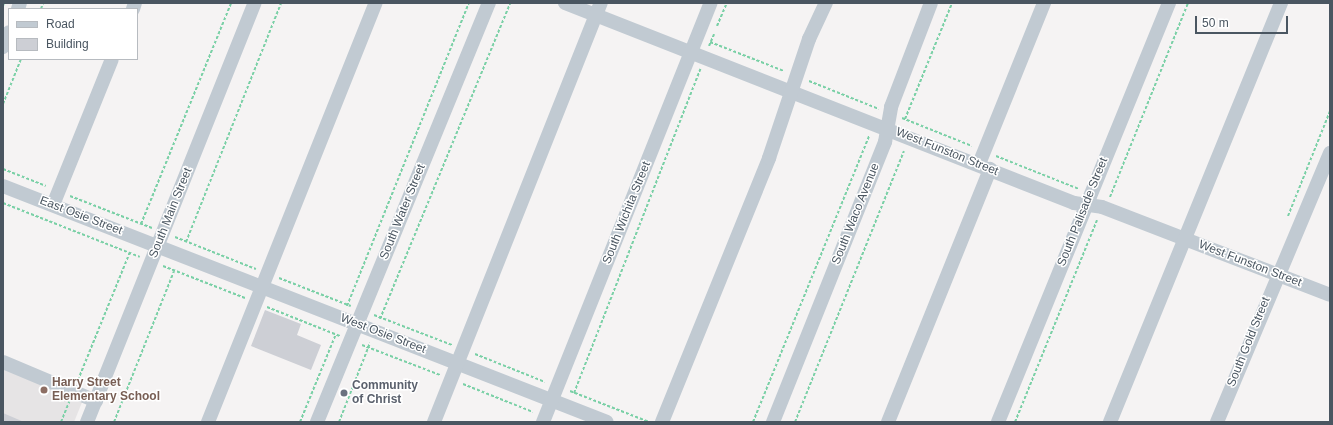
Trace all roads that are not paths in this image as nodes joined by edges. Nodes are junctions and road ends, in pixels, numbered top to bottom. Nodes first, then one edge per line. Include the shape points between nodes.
1 (255, 3) edge
2 (376, 3) edge
3 (489, 3) edge
4 (565, 3) edge
5 (711, 3) edge
6 (826, 3) edge
7 (931, 3) edge
8 (1044, 3) edge
9 (1169, 3) edge
10 (1281, 3) edge
11 (599, 9) edge
12 (8, 34) edge
13 (694, 46) junction
14 (3, 47) edge
15 (112, 60) edge
16 (791, 91) junction
17 (887, 128) junction
18 (1330, 153) edge
19 (984, 161) junction
20 (3, 186) edge
21 (1088, 199) junction
22 (52, 205) junction
23 (1185, 239) junction
24 (158, 246) junction
25 (1279, 275) junction
26 (264, 287) junction
27 (1330, 295) edge
28 (357, 324) junction
29 (3, 362) edge
30 (458, 363) junction
31 (552, 400) junction
32 (96, 401) junction
33 (544, 419) edge
34 (87, 422) edge
35 (208, 422) edge
36 (317, 422) edge
37 (434, 422) edge
38 (607, 422) edge
39 (662, 422) edge
40 (773, 422) edge
41 (888, 422) edge
42 (998, 422) edge
43 (1110, 422) edge
44 (1217, 422) edge

1 - 24 street, South Main Street
2 - 26 street
3 - 28 street, South Water Street
4 - 11 street, West Funston Street
5 - 13 street, South Wichita Street
6 - 16 street
7 - 17 street, South Waco Avenue via 890,113
8 - 19 street
9 - 21 street, South Palisade Street
10 - 23 street
11 - 13 street, West Funston Street
11 - 30 street
12 - 14 street
13 - 16 street, West Funston Street via 705,57
13 - 31 street, South Wichita Street
15 - 22 street
16 - 17 street, West Funston Street
16 - 39 street via 787,112
17 - 19 street, West Funston Street
17 - 40 street, South Waco Avenue via 885,142
18 - 25 street, South Gold Street
19 - 21 street, West Funston Street via 1074,203
19 - 41 street
20 - 22 street, East Osie Street
21 - 23 street, West Funston Street via 1102,207
21 - 42 street, South Palisade Street
22 - 24 street, East Osie Street
23 - 25 street, West Funston Street
23 - 43 street
24 - 26 street, West Osie Street
24 - 32 street, South Main Street
25 - 27 street, West Funston Street
25 - 44 street, South Gold Street
26 - 28 street, West Osie Street
26 - 35 street
28 - 30 street, West Osie Street
28 - 36 street, South Water Street
29 - 32 street
30 - 31 street, West Osie Street
30 - 37 street
31 - 33 street, South Wichita Street
31 - 38 street, West Osie Street
32 - 34 street, South Main Street

